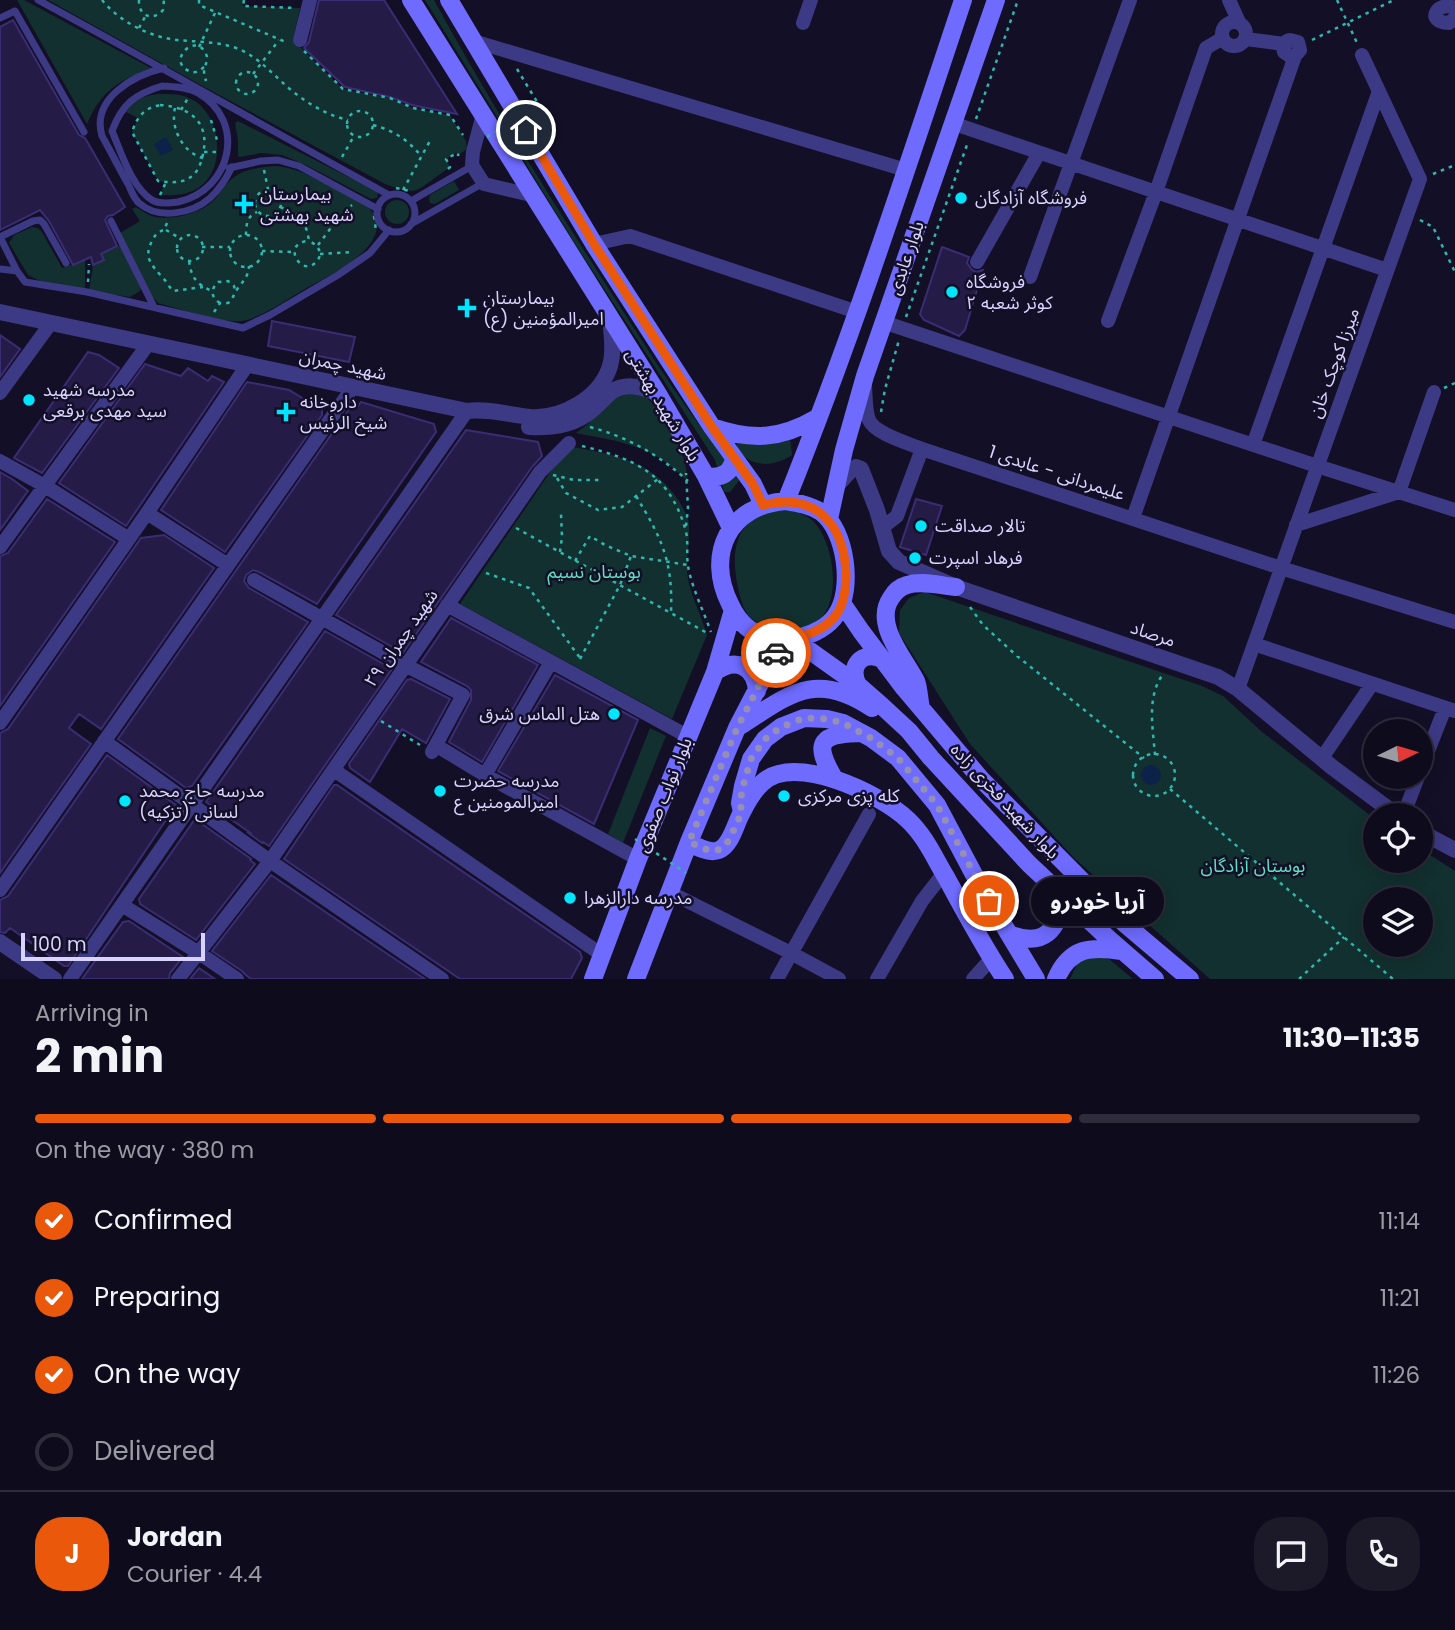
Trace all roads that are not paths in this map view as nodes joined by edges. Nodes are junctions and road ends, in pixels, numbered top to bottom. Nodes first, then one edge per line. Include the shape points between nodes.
1 (10, 0) edge
2 (38, 0) edge
3 (411, 0) edge
4 (449, 0) edge
5 (810, 0) edge
6 (963, 0) edge
7 (996, 0) edge
8 (1130, 0) edge
9 (1229, 0) edge
10 (305, 4) edge
11 (15, 10) junction
12 (0, 18) edge
13 (1239, 22) junction
14 (803, 23) dead end
15 (1223, 38) junction
16 (1246, 39) junction
17 (473, 40) junction
18 (301, 44) road end
19 (1362, 55) road end
20 (164, 68) junction
21 (179, 77) junction
22 (182, 87) junction
23 (1379, 91) junction
24 (234, 110) junction
25 (483, 114) junction
26 (222, 119) junction
27 (952, 123) junction
28 (84, 132) dead end
29 (1039, 153) junction
30 (1072, 164) junction
31 (472, 165) junction
32 (232, 167) junction
33 (222, 170) junction
34 (906, 170) junction
35 (484, 184) junction
36 (1156, 192) junction
37 (389, 195) junction
38 (535, 196) junction
39 (411, 201) junction
40 (376, 212) junction
41 (1238, 220) junction
42 (111, 221) dead end
43 (410, 224) junction
44 (389, 230) junction
45 (594, 244) junction
46 (1323, 249) junction
47 (977, 261) dead end
48 (66, 263) dead end
49 (0, 269) edge
50 (1387, 270) junction
51 (17, 271) junction
52 (1030, 277) dead end
53 (154, 307) junction
54 (0, 312) edge
55 (856, 312) junction
56 (610, 316) junction
57 (1108, 321) dead end
58 (883, 322) junction
59 (51, 323) junction
60 (149, 343) junction
61 (247, 364) junction
62 (865, 376) junction
63 (354, 387) junction
64 (1434, 391) dead end
65 (0, 393) edge
66 (658, 394) junction
67 (467, 411) junction
68 (1167, 417) junction
69 (817, 418) junction
70 (712, 427) junction
71 (569, 443) road end
72 (1253, 445) junction
73 (922, 449) junction
74 (734, 458) junction
75 (0, 461) edge
76 (1317, 467) junction
77 (706, 477) junction
78 (837, 485) junction
79 (45, 486) junction
80 (1399, 492) junction
81 (786, 501) junction
82 (763, 505) junction
83 (1455, 510) edge
84 (147, 513) junction
85 (1133, 518) junction
86 (829, 519) junction
87 (1296, 525) junction
88 (731, 528) junction
89 (882, 528) junction
90 (129, 539) junction
91 (0, 547) edge
92 (228, 565) junction
93 (1281, 568) junction
94 (254, 580) dead end
95 (956, 587) junction
96 (842, 603) junction
97 (447, 605) junction
98 (733, 610) junction
99 (321, 618) junction
100 (1455, 622) edge
101 (788, 639) junction
102 (1254, 645) junction
103 (881, 659) junction
104 (551, 662) junction
105 (405, 665) junction
106 (715, 672) junction
107 (1372, 684) junction
108 (858, 685) junction
109 (1238, 689) junction
110 (757, 691) junction
111 (921, 708) junction
112 (1450, 710) edge
113 (0, 723) edge
114 (737, 728) junction
115 (909, 731) junction
116 (862, 733) junction
117 (689, 737) junction
118 (104, 741) junction
119 (1433, 745) edge
120 (1322, 758) junction
121 (334, 770) junction
122 (485, 775) junction
123 (834, 778) junction
124 (192, 803) junction
125 (1381, 803) edge
126 (742, 812) junction
127 (869, 814) dead end
128 (1433, 838) edge
129 (689, 842) junction
130 (1455, 850) edge
131 (638, 859) junction
132 (270, 861) junction
133 (943, 874) junction
134 (0, 890) edge
135 (669, 892) junction
136 (1062, 896) junction
137 (122, 905) junction
138 (1009, 934) junction
139 (0, 942) edge
140 (1122, 951) junction
141 (199, 953) junction
142 (791, 953) junction
143 (602, 955) junction
144 (991, 959) junction
145 (54, 979) edge
146 (70, 979) edge
147 (178, 979) edge
148 (237, 979) edge
149 (442, 979) edge
150 (593, 979) edge
151 (636, 979) edge
152 (777, 979) edge
153 (839, 979) edge
154 (877, 979) edge
155 (973, 979) edge
156 (1005, 979) edge
157 (1036, 979) edge
158 (1056, 979) edge
159 (1155, 979) edge
160 (1189, 979) edge

1 - 11 lane
2 - 20 lane
3 - 25 main road, بلوار شهید بهشتی
4 - 17 main road, بلوار شهید بهشتی
5 - 14 street
6 - 34 main road, بلوار عابدی
7 - 27 main road, بلوار عابدی
8 - 30 street
9 - 13 street
10 - 18 street
11 - 12 lane
11 - 28 lane
13 - 15 street via 1228,23
13 - 16 street
15 - 16 street via 1237,46
15 - 36 street via 1206,48
16 - 41 street via 1284,44 1284,52 1291,57 1297,51
17 - 34 street
17 - 45 main road, بلوار شهید بهشتی
19 - 23 street
20 - 21 lane
20 - 32 lane via 126,83 101,114 102,136 138,202 165,213 200,206
21 - 22 lane
21 - 24 lane
22 - 26 lane via 212,104
22 - 33 lane via 162,86 143,92 127,104 116,121 112,131 132,177 153,202 174,202 194,197
23 - 46 street
23 - 50 street, میرزا کوچک خان via 1420,179
24 - 26 lane
24 - 37 lane
25 - 31 street
25 - 38 main road, بلوار شهید بهشتی
26 - 33 lane via 227,153
27 - 29 street
27 - 58 main road, بلوار عابدی
29 - 30 street
29 - 47 street
30 - 36 street
30 - 52 street
31 - 35 street
31 - 39 lane
32 - 33 lane
32 - 40 lane via 278,160 299,166
34 - 55 main road, بلوار عابدی
35 - 38 street
35 - 43 lane
36 - 41 street
36 - 57 street
37 - 39 lane via 400,194
37 - 40 lane
38 - 56 main road, بلوار شهید بهشتی
39 - 43 lane via 415,213
40 - 44 lane
41 - 46 street
41 - 68 street
42 - 53 lane
43 - 44 lane via 401,231
44 - 53 lane via 370,253 338,275 243,328
45 - 55 street via 630,236
45 - 70 main road, بلوار شهید بهشتی
46 - 50 street
46 - 72 street
48 - 51 lane via 44,223 33,220 0,237
49 - 51 lane
50 - 76 street, میرزا کوچک خان
51 - 53 lane via 25,282
54 - 59 street, شهید چمران
55 - 69 main road, بلوار عابدی
56 - 66 main road, بلوار شهید بهشتی
56 - 67 street, شهید چمران via 609,369 577,406 544,417
58 - 62 main road, بلوار عابدی
58 - 68 street
59 - 60 street, شهید چمران
59 - 65 street
60 - 61 street, شهید چمران
60 - 79 street
61 - 63 street, شهید چمران
61 - 84 street
62 - 73 street, علیمردانی - عابدی 1 via 870,422 878,431
62 - 78 main road, بلوار عابدی
63 - 67 street, شهید چمران
63 - 92 street
64 - 80 street
66 - 67 street via 644,387 618,389 589,413 560,426 529,427
66 - 77 main road, بلوار شهید بهشتی
67 - 99 street
68 - 72 street
68 - 85 street
69 - 70 main road via 766,436
69 - 81 main road, بلوار عابدی
70 - 74 main road, بلوار شهید بهشتی
71 - 97 street, شهید چمران ۲۹ via 540,472
72 - 76 street
73 - 85 street, علیمردانی - عابدی 1
73 - 89 street via 897,516
74 - 77 main road via 729,472
74 - 82 main road, بلوار شهید بهشتی
75 - 79 street
76 - 80 street
76 - 87 street, میرزا کوچک خان
77 - 88 main road, بلوار شهید بهشتی
78 - 86 main road, بلوار عابدی
78 - 89 street, مرصاد via 851,470 861,469
79 - 90 street
79 - 91 street
80 - 83 street
80 - 87 street
81 - 82 main road
81 - 86 main road via 811,506
82 - 88 main road
84 - 90 street
84 - 92 street
85 - 93 street, علیمردانی - عابدی 1
86 - 96 main road via 842,545 846,583
87 - 93 street, میرزا کوچک خان
88 - 98 main road via 720,566
89 - 95 street, مرصاد via 889,551 899,562
90 - 113 street
92 - 118 street
93 - 100 street, علیمردانی - عابدی 1
93 - 102 street, میرزا کوچک خان
94 - 99 street
95 - 109 street, مرصاد via 1218,677
95 - 111 main road via 909,584 896,590 888,602 888,631 917,683
96 - 101 main road via 827,624
96 - 103 main road, بلوار شهید فخری زاده
97 - 104 street
97 - 105 street, شهید چمران ۲۹
98 - 101 main road via 749,629
98 - 106 main road, بلوار نواب صفوی
99 - 105 street
99 - 124 street
101 - 108 main road, بلوار شهید فخری زاده
101 - 110 main road
102 - 107 street
102 - 109 street, میرزا کوچک خان
103 - 108 main road via 865,656 857,663
103 - 111 main road, بلوار شهید فخری زاده
104 - 117 street
104 - 122 street
105 - 121 street, شهید چمران ۲۹
105 - 122 street via 463,695 434,749
106 - 110 main road via 723,666 743,666 751,672
106 - 117 main road, بلوار نواب صفوی
107 - 112 street
107 - 120 street
108 - 115 main road, بلوار شهید فخری زاده
109 - 120 street, مرصاد
110 - 114 main road
111 - 160 main road, بلوار شهید فخری زاده via 981,779 1125,924
112 - 119 street
114 - 115 main road via 774,703 811,688 856,697
114 - 129 main road
115 - 136 main road, بلوار شهید فخری زاده
116 - 123 main road via 838,734 823,744 821,752
116 - 126 main road via 827,719 804,718 781,727 751,759
116 - 138 main road via 898,758 937,805
117 - 131 main road, بلوار نواب صفوی
118 - 124 street
118 - 134 street
120 - 125 street, مرصاد
121 - 132 street, شهید چمران ۲۹
121 - 143 street
122 - 131 street
123 - 126 main road via 802,772 777,774 763,782
123 - 133 main road via 907,819 923,837
124 - 132 street
124 - 137 street
126 - 129 main road via 729,840 718,850
127 - 142 street
128 - 130 street
129 - 135 main road
131 - 143 main road, بلوار نواب صفوی
132 - 141 street, شهید چمران ۲۹
132 - 149 street
133 - 144 main road
133 - 154 street
135 - 142 street
135 - 151 main road
136 - 138 main road via 1058,921 1045,936 1027,939
136 - 140 main road, بلوار شهید فخری زاده
137 - 141 street
137 - 146 street
138 - 157 main road
139 - 145 street
140 - 158 main road via 1096,948 1074,954
140 - 159 main road, بلوار شهید فخری زاده
141 - 147 street, شهید چمران ۲۹
141 - 148 street
142 - 152 street
142 - 153 street
143 - 150 main road, بلوار نواب صفوی
144 - 155 street
144 - 156 main road

